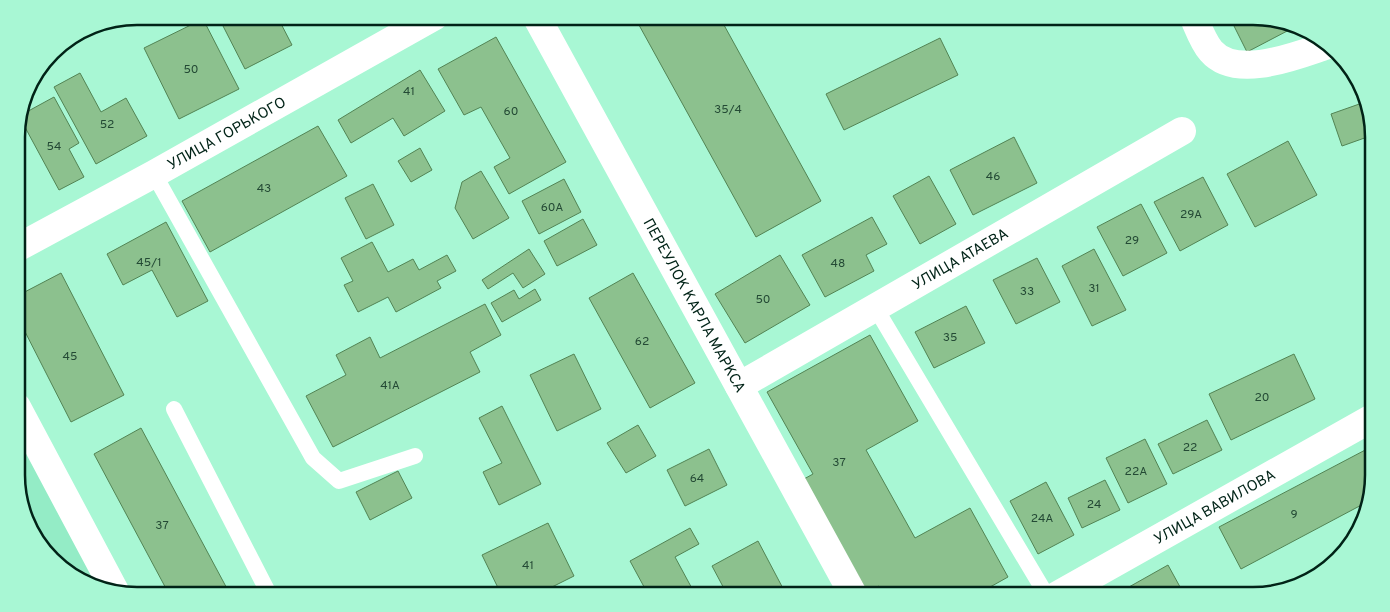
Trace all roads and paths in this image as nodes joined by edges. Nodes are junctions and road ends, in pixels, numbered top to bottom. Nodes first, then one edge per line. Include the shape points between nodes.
1 (419, 25) edge
2 (541, 25) edge
3 (1198, 25) edge
4 (1320, 48) edge
5 (1182, 131) dead end
6 (154, 174) junction
7 (25, 244) edge
8 (875, 307) junction
9 (739, 386) junction
10 (174, 409) dead end
11 (25, 422) edge
12 (1365, 423) edge
13 (415, 456) dead end
14 (111, 584) edge
15 (265, 587) edge
16 (849, 587) edge
17 (1042, 587) edge
18 (1072, 587) edge

1 - 6 street, УЛИЦА ГОРЬКОГО
2 - 9 street, ПЕРЕУЛОК КАРЛА МАРКСА
3 - 4 street via 1211,52 1236,65 1266,64
5 - 8 street, УЛИЦА АТАЕВА
6 - 7 street, УЛИЦА ГОРЬКОГО
6 - 13 lane via 313,458 339,481
8 - 9 street, УЛИЦА АТАЕВА
8 - 17 lane
9 - 16 street, ПЕРЕУЛОК КАРЛА МАРКСА
10 - 15 lane
11 - 14 street
12 - 18 street, УЛИЦА ВАВИЛОВА

